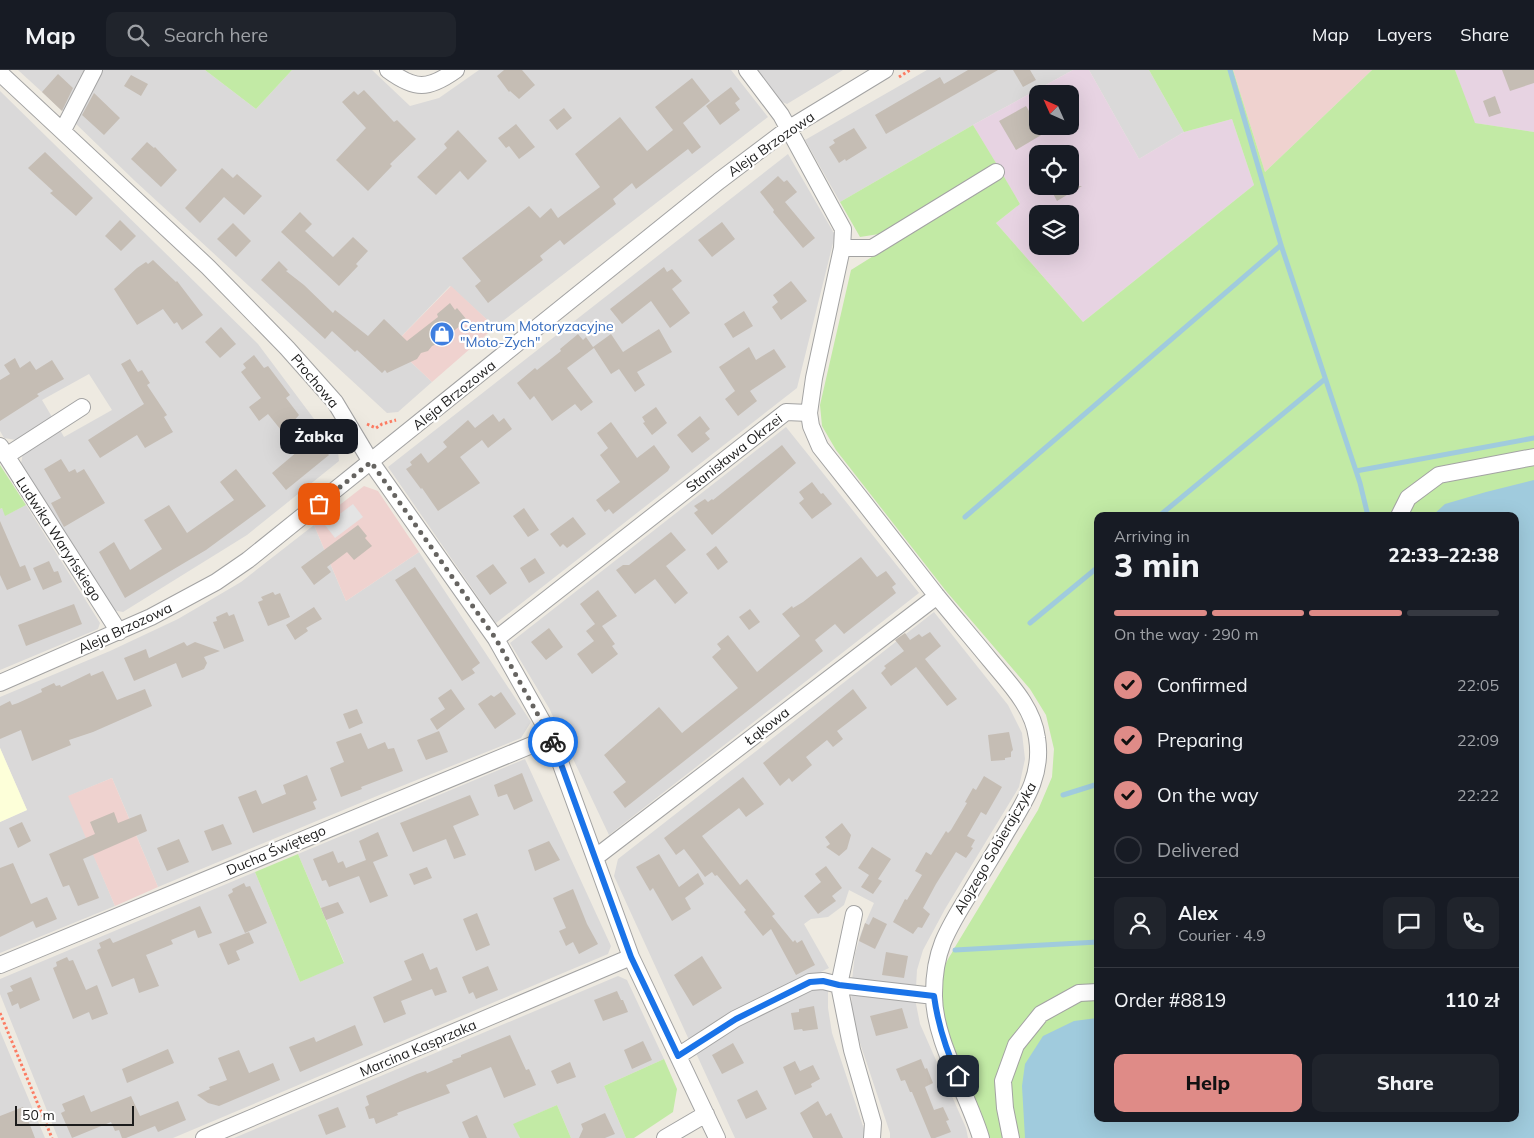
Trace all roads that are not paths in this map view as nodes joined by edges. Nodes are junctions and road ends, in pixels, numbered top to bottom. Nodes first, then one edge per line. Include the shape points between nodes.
1 (94, 70) edge
2 (388, 70) edge
3 (456, 70) edge
4 (747, 70) edge
5 (886, 70) edge
6 (0, 72) edge
7 (788, 129) junction
8 (63, 130) junction
9 (996, 172) dead end
10 (842, 248) junction
11 (82, 407) dead end
12 (809, 414) junction
13 (3, 451) edge
14 (1534, 457) edge
15 (371, 462) junction
16 (1400, 512) edge
17 (937, 596) junction
18 (119, 632) junction
19 (496, 639) junction
20 (0, 683) edge
21 (552, 737) junction
22 (596, 857) junction
23 (854, 914) dead end
24 (631, 957) junction
25 (0, 964) edge
26 (839, 985) junction
27 (1094, 992) edge
28 (934, 996) junction
29 (678, 1056) junction
30 (706, 1114) junction
31 (204, 1138) edge
32 (665, 1138) edge
33 (717, 1138) edge
34 (872, 1138) edge
35 (981, 1138) edge
36 (1011, 1138) edge

1 - 8 street
2 - 3 street via 418,86 444,79
4 - 7 street
5 - 7 street, Aleja Brzozowa
6 - 8 street, Prochowa
7 - 10 street via 843,229
7 - 15 street, Aleja Brzozowa via 718,181
8 - 15 street, Prochowa via 208,267 287,348 335,402
9 - 10 street via 872,248
10 - 12 street
11 - 13 street
12 - 17 street, Alojzego Sobierajczyka via 820,447
12 - 19 street, Stanisława Okrzei via 786,412
13 - 18 street, Ludwika Waryńskiego
14 - 16 street via 1439,475 1408,498
15 - 18 street, Aleja Brzozowa via 240,566 183,601
15 - 19 street, Prochowa
17 - 22 street, Łąkowa
17 - 28 street, Alojzego Sobierajczyka via 1025,704 1038,738 1038,757 1034,783 942,944
18 - 20 street, Aleja Brzozowa
19 - 21 street, Prochowa
21 - 22 street, Prochowa
21 - 25 street, Ducha Świętego
22 - 24 street, Prochowa
23 - 26 street
24 - 29 street, Prochowa
24 - 31 street, Marcina Kasprzaka
26 - 28 street
26 - 29 street via 810,982 736,1019
26 - 34 street via 852,1050 873,1122
27 - 36 street via 1079,993 1041,1014 1016,1045 1003,1081
28 - 35 street, Alojzego Sobierajczyka via 947,1052
29 - 30 street, Prochowa
30 - 32 street
30 - 33 street, Prochowa

